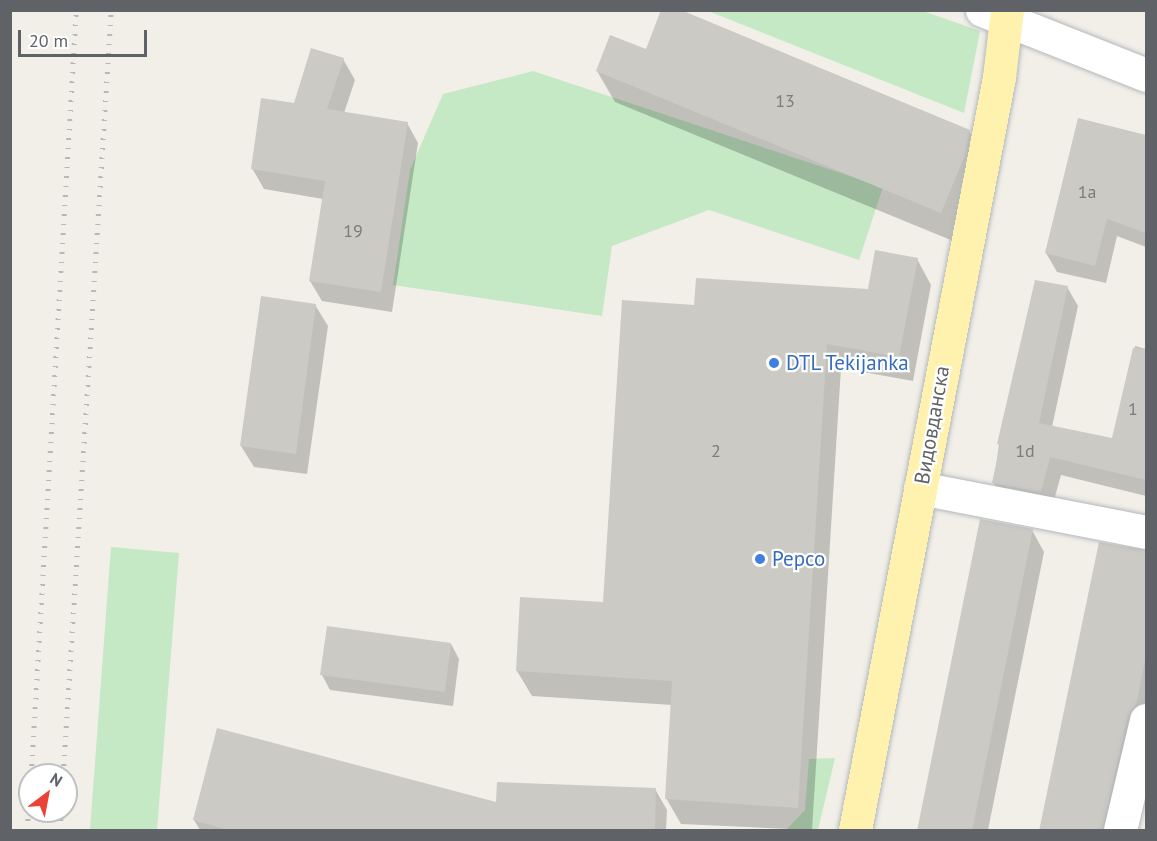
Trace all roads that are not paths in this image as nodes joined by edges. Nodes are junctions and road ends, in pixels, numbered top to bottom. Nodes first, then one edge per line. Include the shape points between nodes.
1 (999, 13) edge
2 (1146, 75) edge
3 (920, 488) junction
4 (1146, 532) edge
5 (1146, 720) edge
6 (855, 831) edge
7 (1120, 831) edge

1 - 2 street
1 - 3 main road, Видовданска
3 - 4 street
3 - 6 main road, Видовданска
5 - 7 street

